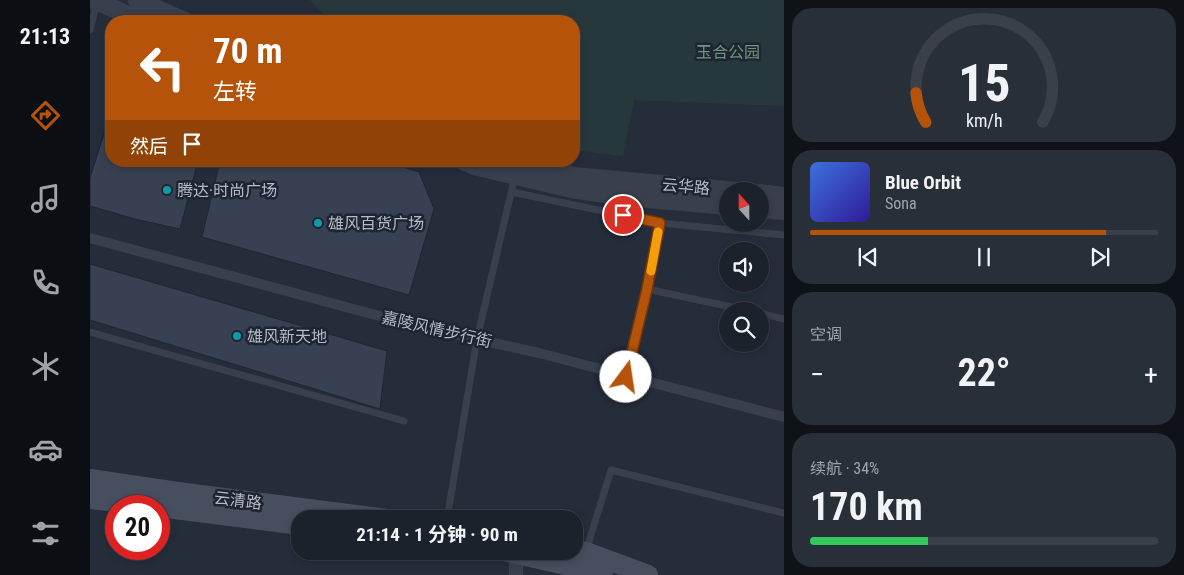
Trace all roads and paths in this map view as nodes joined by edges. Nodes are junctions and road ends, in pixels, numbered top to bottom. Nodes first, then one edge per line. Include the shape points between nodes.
1 (137, 0) edge
2 (95, 1) edge
3 (128, 15) edge
4 (171, 15) edge
5 (90, 30) edge
6 (480, 167) edge
7 (516, 173) edge
8 (719, 189) edge
9 (769, 195) edge
10 (784, 196) edge
11 (719, 205) edge
12 (769, 210) edge
13 (784, 211) edge
14 (660, 223) junction
15 (784, 235) edge
16 (90, 238) edge
17 (647, 289) junction
18 (719, 304) edge
19 (769, 316) edge
20 (784, 319) edge
21 (90, 332) edge
22 (477, 339) junction
23 (626, 377) junction
24 (784, 417) edge
25 (404, 420) dead end
26 (90, 479) edge
27 (90, 498) edge
28 (105, 500) edge
29 (170, 508) edge
30 (317, 510) edge
31 (448, 510) edge
32 (784, 513) edge
33 (291, 524) edge
34 (583, 546) edge
35 (583, 552) edge
36 (512, 560) edge
37 (544, 560) edge
38 (516, 575) edge
39 (603, 575) edge
40 (648, 575) edge

1 - 4 street
2 - 3 street
2 - 5 lane
6 - 7 street
7 - 8 street, 云华路
7 - 11 street via 572,189
7 - 14 lane
7 - 22 lane
9 - 10 street
12 - 13 street
14 - 15 lane
14 - 17 lane
16 - 22 street, 嘉陵风情步行街 via 408,324
17 - 18 lane
17 - 23 lane
19 - 20 lane
21 - 25 lane
22 - 23 street, 嘉陵风情步行街
22 - 31 lane
23 - 24 street, 嘉陵风情步行街
26 - 30 main road, 云清路
27 - 28 main road
29 - 33 main road
32 - 34 lane via 611,470
35 - 40 main road
36 - 38 street
37 - 39 main road

